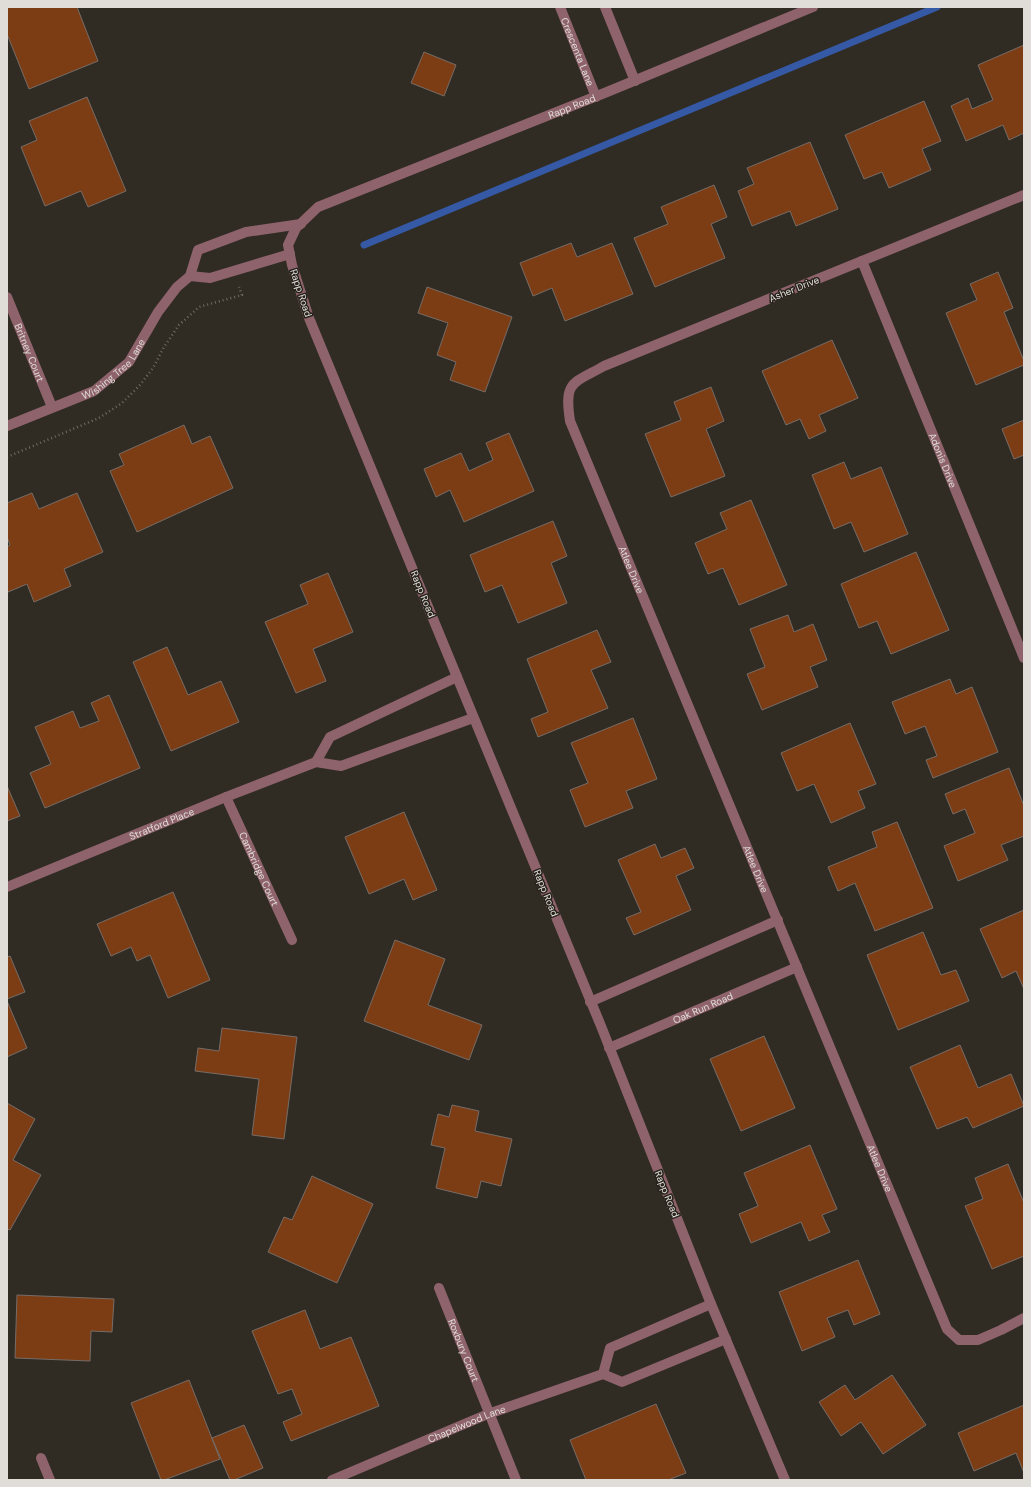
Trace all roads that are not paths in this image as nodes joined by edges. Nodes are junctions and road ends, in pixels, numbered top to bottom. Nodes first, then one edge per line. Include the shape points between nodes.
1 (560, 7) edge
2 (605, 7) edge
3 (813, 7) edge
4 (635, 81) junction
5 (596, 97) junction
6 (1024, 195) edge
7 (300, 224) junction
8 (290, 254) junction
9 (862, 261) junction
10 (190, 276) junction
11 (7, 297) edge
12 (569, 391) joint
13 (52, 407) junction
14 (7, 426) edge
15 (1024, 658) edge
16 (458, 677) junction
17 (473, 718) junction
18 (316, 762) junction
19 (226, 797) junction
20 (7, 887) edge
21 (778, 920) junction
22 (292, 940) dead end
23 (797, 967) junction
24 (590, 1002) junction
25 (609, 1048) junction
26 (439, 1288) dead end
27 (710, 1304) junction
28 (1024, 1318) edge
29 (726, 1339) junction
30 (603, 1374) junction
31 (488, 1414) junction
32 (41, 1458) dead end
33 (50, 1480) edge
34 (332, 1480) edge
35 (516, 1480) edge
36 (785, 1480) edge

1 - 5 street, Crescenta Lane
2 - 4 street
3 - 4 street, Rapp Road
4 - 5 street, Rapp Road
5 - 7 street, Rapp Road via 318,207
6 - 9 street, Asher Drive
7 - 8 street, Rapp Road via 288,245
7 - 10 street via 246,232 198,250
8 - 10 street via 210,278
8 - 16 street, Rapp Road via 309,318
9 - 12 street, Asher Drive via 604,366 574,383
9 - 15 street, Adonis Drive
10 - 13 street, Wishing Tree Lane via 177,287 158,312 129,362 94,391
11 - 13 street, Britney Court
12 - 21 street, Atlee Drive via 567,402 570,421
13 - 14 street, Wishing Tree Lane
16 - 17 street, Rapp Road
16 - 18 street via 330,737
17 - 18 street via 341,766
17 - 24 street, Rapp Road
18 - 19 street, Stratford Place
19 - 20 street, Stratford Place
19 - 22 street, Cambridge Court
21 - 23 street, Atlee Drive
21 - 24 street
23 - 25 street, Oak Run Road
23 - 28 street, Atlee Drive via 947,1329 959,1340 978,1340
24 - 25 street, Rapp Road
25 - 27 street, Rapp Road
26 - 31 street, Roxbury Court
27 - 29 street, Rapp Road
27 - 30 street via 610,1348
29 - 30 street via 622,1382
29 - 36 street, Rapp Road
30 - 31 street, Chapelwood Lane
31 - 34 street, Chapelwood Lane
31 - 35 street, Roxbury Court
32 - 33 street

